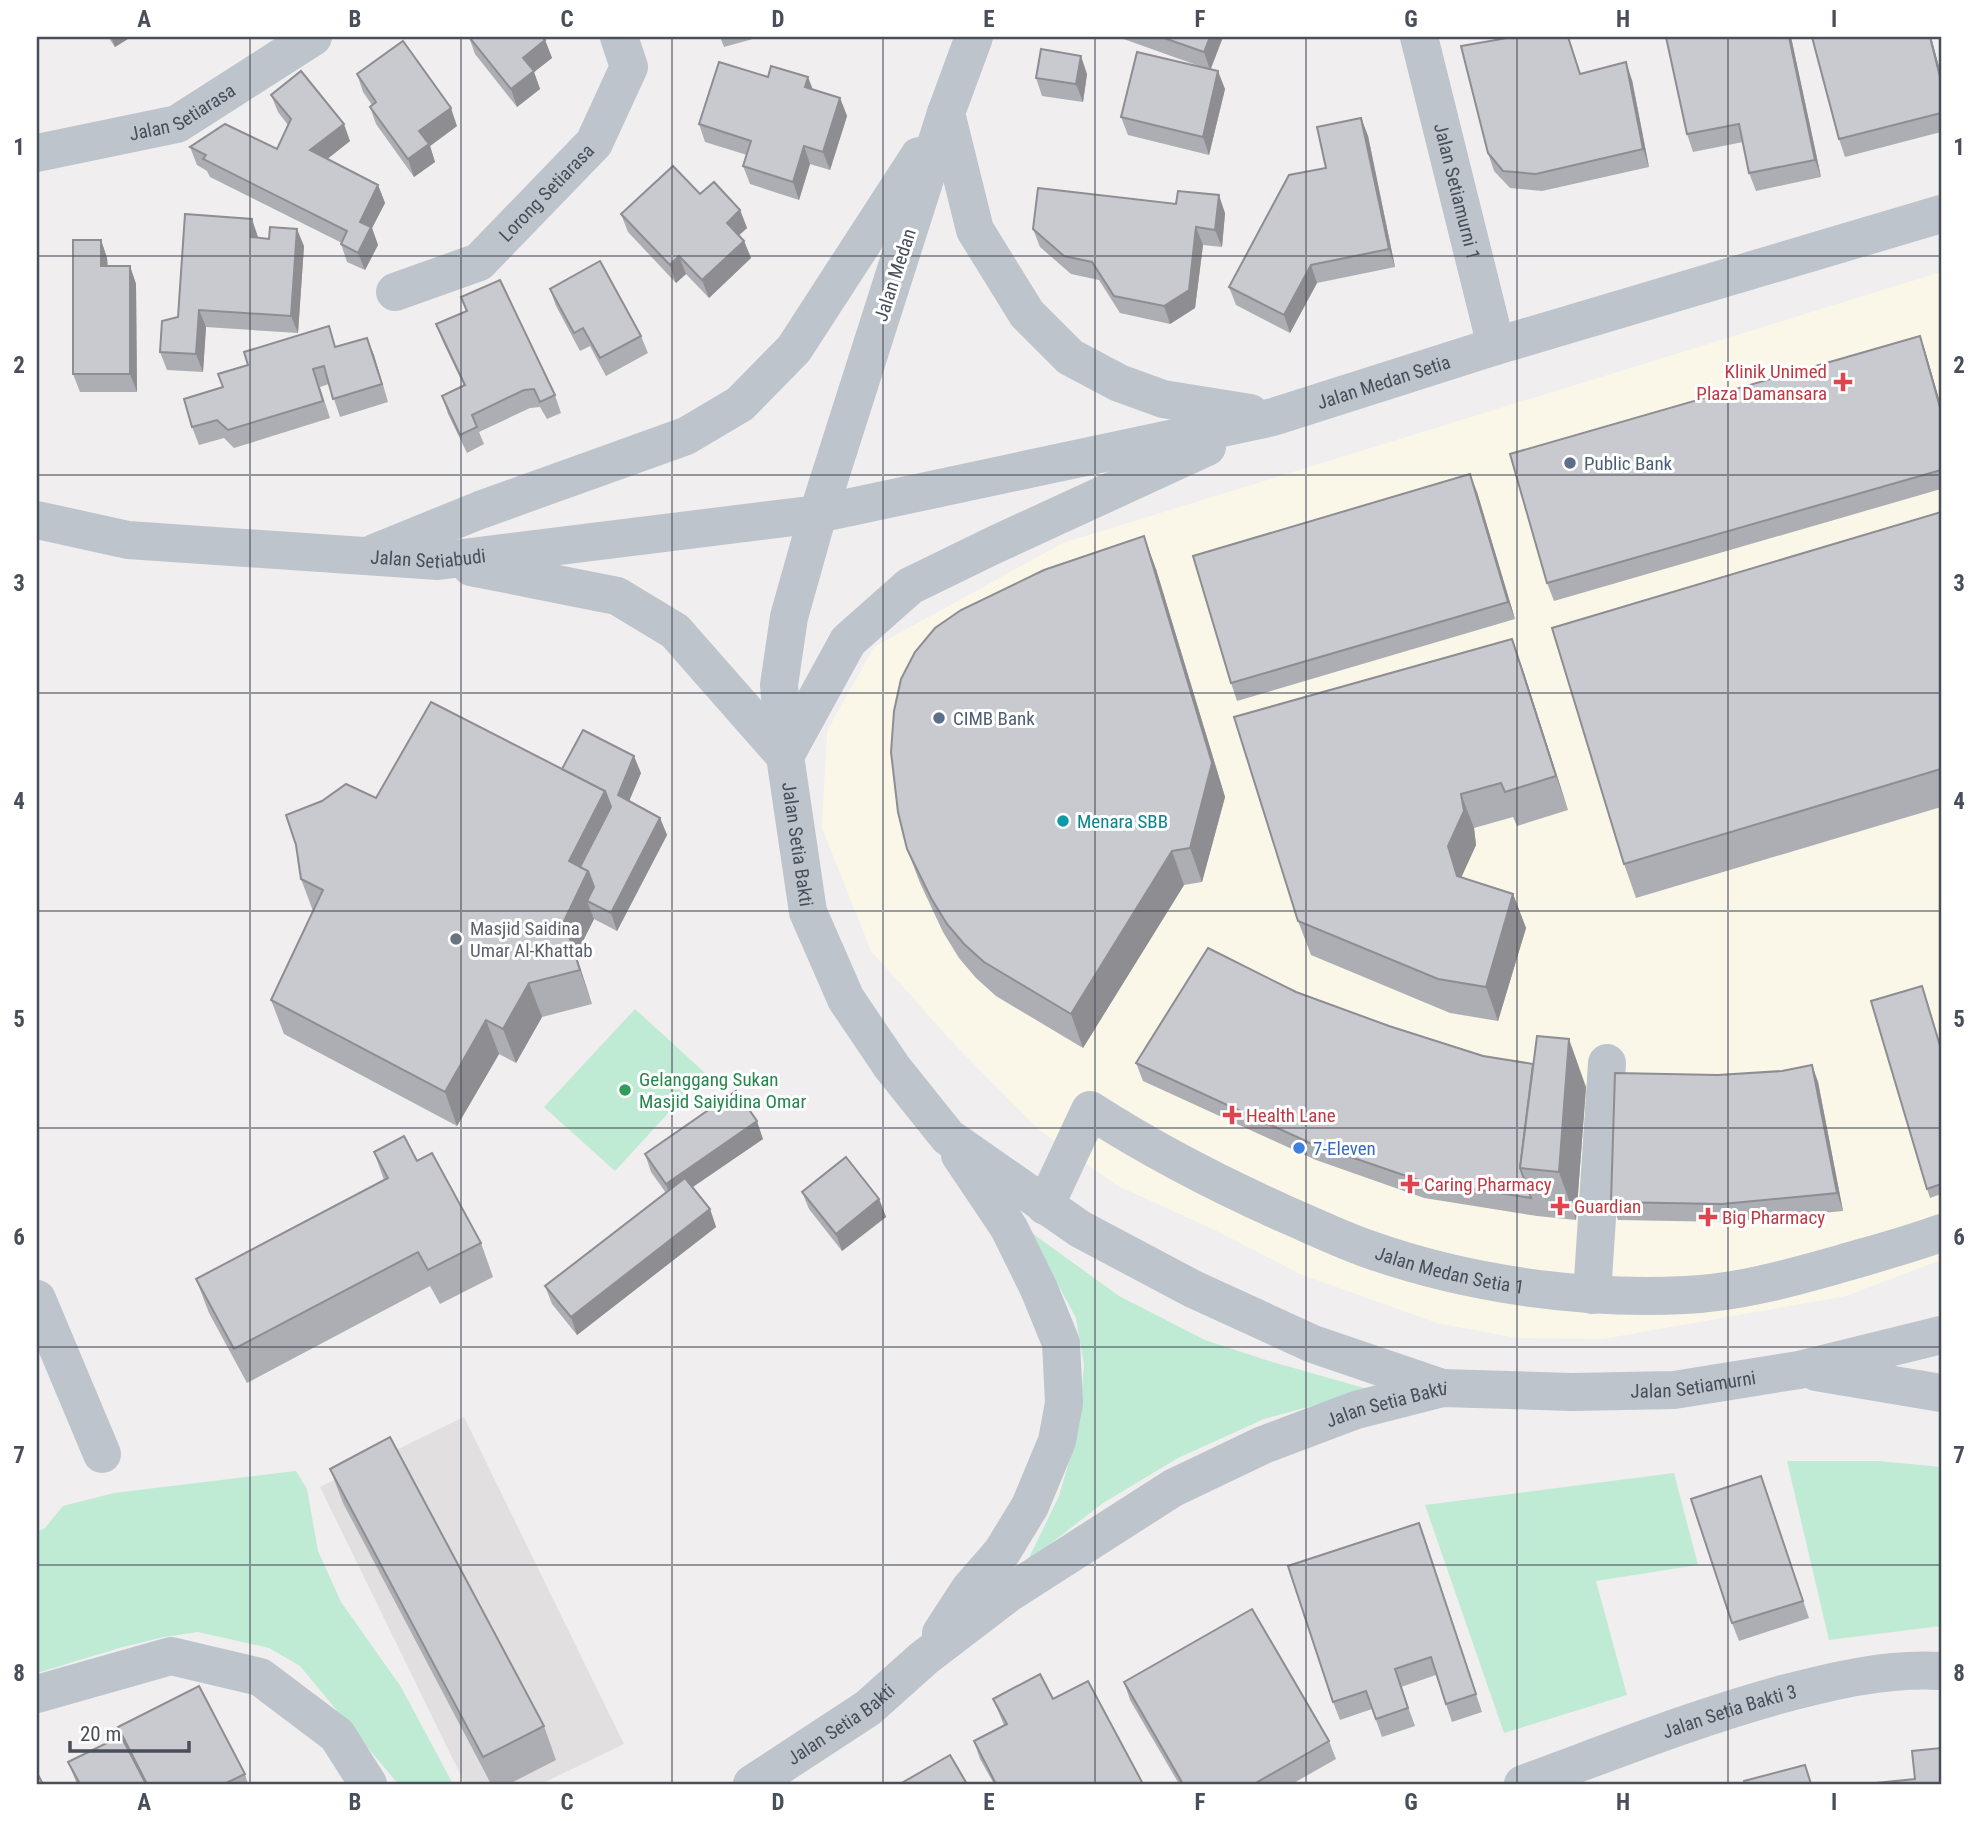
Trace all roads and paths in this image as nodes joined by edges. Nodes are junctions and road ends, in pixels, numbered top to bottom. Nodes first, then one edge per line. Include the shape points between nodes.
1 (313, 37) edge
2 (619, 37) edge
3 (974, 37) edge
4 (1419, 37) edge
5 (946, 113) junction
6 (37, 153) edge
7 (1941, 214) edge
8 (396, 292) dead end
9 (1496, 346) junction
10 (1273, 417) junction
11 (818, 514) junction
12 (37, 520) edge
13 (366, 556) junction
14 (438, 561) junction
15 (785, 756) junction
16 (1607, 1063) dead end
17 (948, 1137) junction
18 (1045, 1206) junction
19 (1941, 1233) edge
20 (1592, 1294) junction
21 (37, 1299) edge
22 (1941, 1335) edge
23 (1799, 1370) junction
24 (1442, 1388) junction
25 (1941, 1393) edge
26 (102, 1454) dead end
27 (924, 1658) junction
28 (1941, 1671) edge
29 (37, 1694) edge
30 (368, 1784) edge
31 (752, 1784) edge
32 (1523, 1784) edge

1 - 6 street, Jalan Setiarasa via 177,124
2 - 8 street, Lorong Setiarasa via 629,67 594,143 479,262
3 - 5 street, Jalan Medan
4 - 9 street, Jalan Setiamurni 1
5 - 10 street via 975,230 1027,314 1070,357 1118,383 1163,399
5 - 11 street, Jalan Medan
5 - 13 street via 794,349 740,404 687,436
7 - 9 street, Jalan Medan Setia
9 - 10 street, Jalan Medan Setia
10 - 11 street, Jalan Medan Setia
10 - 15 street via 910,586 848,640
11 - 14 street, Jalan Setiabudi
11 - 15 street, Jalan Setia Bakti via 789,617 779,685
12 - 13 street, Jalan Setiabudi via 128,540
13 - 14 street, Jalan Setiabudi
14 - 15 street via 617,596 675,631
15 - 17 street, Jalan Setia Bakti via 808,912 846,999
16 - 20 street
17 - 18 street, Jalan Setia Bakti
17 - 27 street, Jalan Setia Bakti via 1009,1228 1039,1289 1061,1343 1064,1403 1057,1441 1030,1506
18 - 20 street, Jalan Medan Setia 1 via 1090,1110 1232,1190 1368,1249 1501,1282
18 - 24 street, Jalan Setia Bakti via 1205,1295 1313,1344
19 - 20 street, Jalan Medan Setia 1 via 1764,1285 1687,1296
21 - 26 street
22 - 23 street, Jalan Setiamurni
23 - 24 street, Jalan Setiamurni via 1674,1391
23 - 25 street
24 - 27 street, Jalan Setia Bakti via 1356,1410 1274,1440 1173,1488 1009,1593
27 - 31 street, Jalan Setia Bakti via 868,1708
28 - 32 street, Jalan Setia Bakti 3 via 1840,1679 1718,1712
29 - 30 street via 171,1656 260,1677 337,1735

